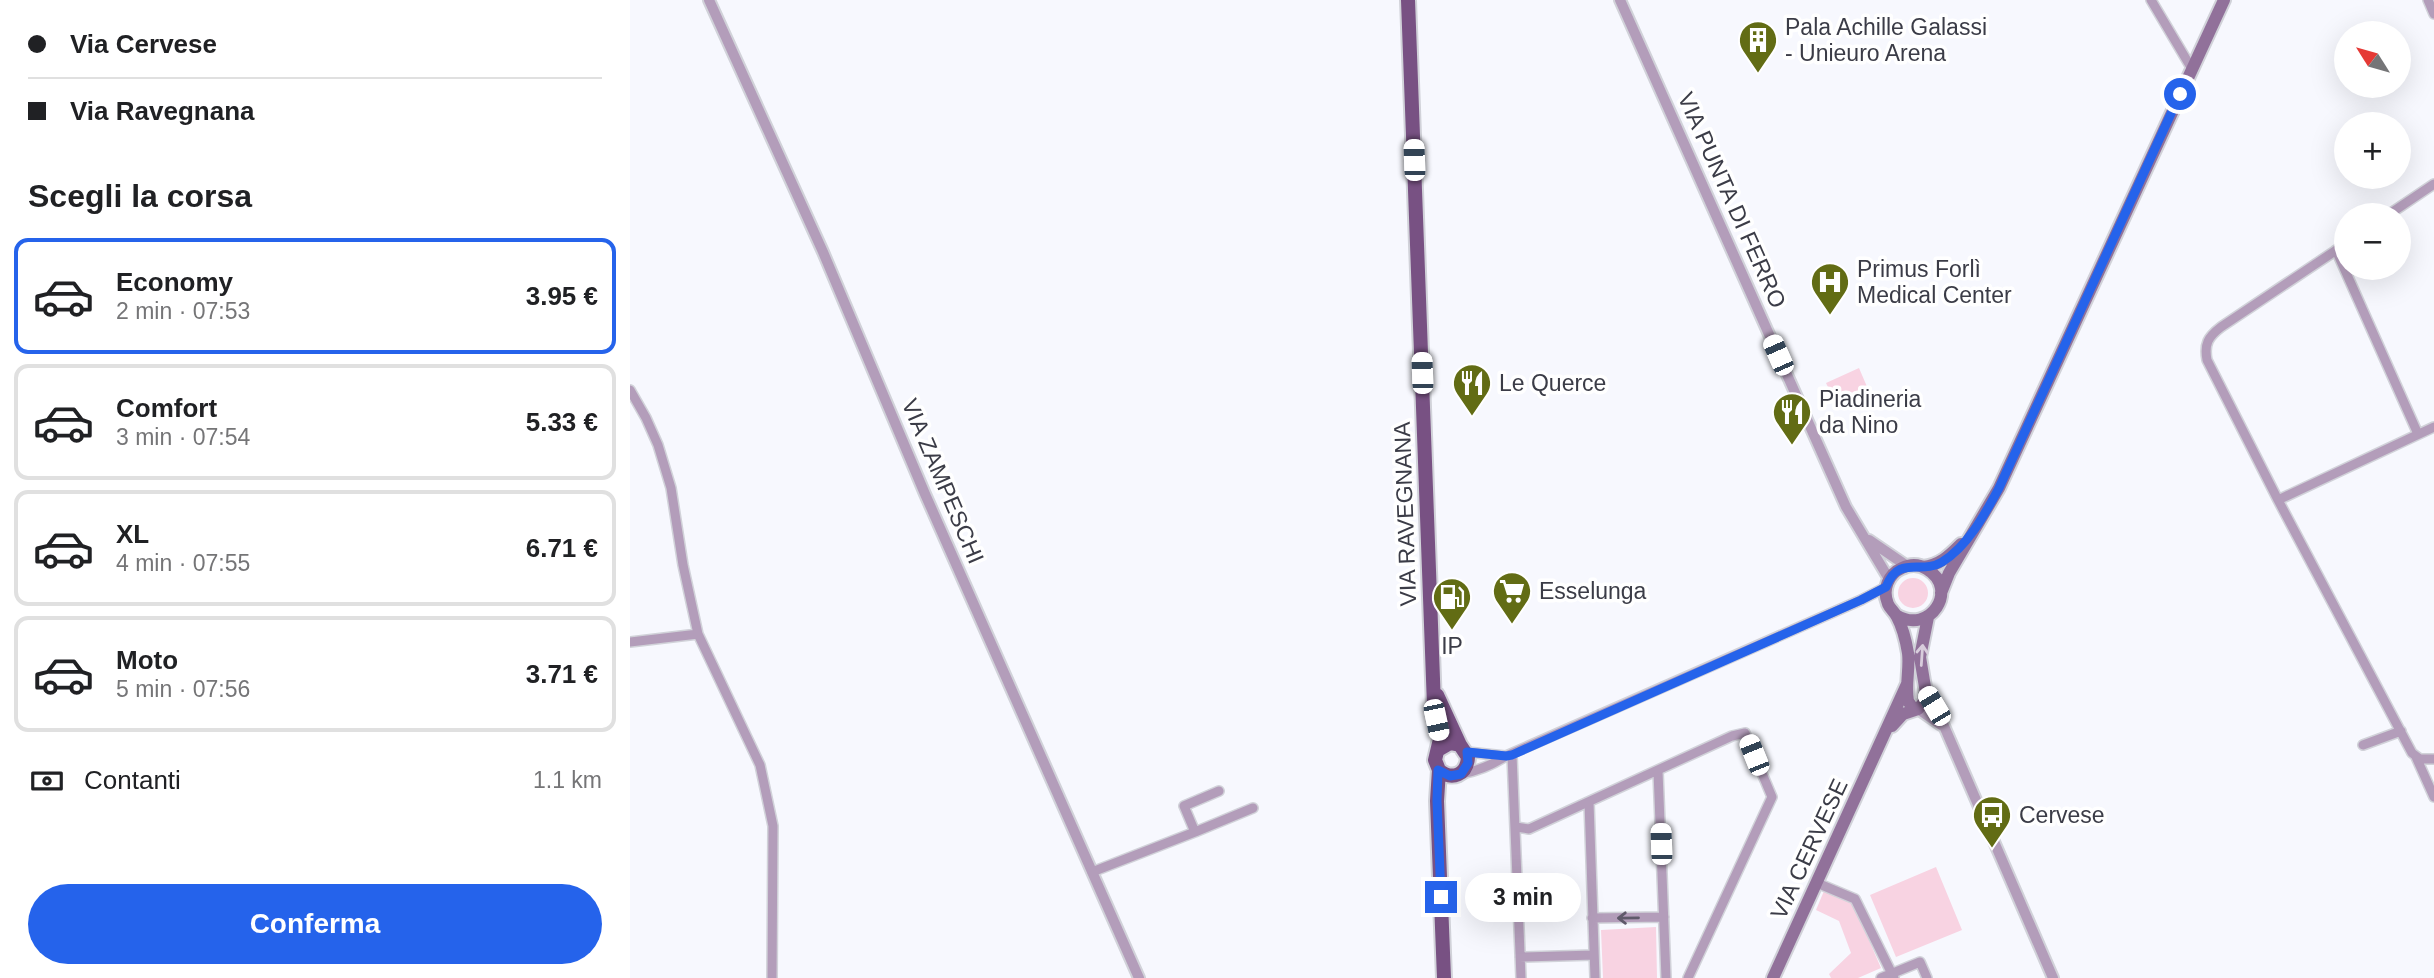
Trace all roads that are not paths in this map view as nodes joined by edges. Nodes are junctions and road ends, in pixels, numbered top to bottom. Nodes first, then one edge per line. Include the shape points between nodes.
1 (709, 0) edge
2 (1408, 0) edge
3 (1620, 0) edge
4 (2151, 0) edge
5 (2224, 0) edge
6 (2428, 0) edge
7 (2434, 14) edge
8 (2192, 69) junction
9 (2434, 184) edge
10 (2406, 203) edge
11 (2334, 251) edge
12 (2349, 280) edge
13 (630, 390) edge
14 (2434, 427) edge
15 (2417, 434) junction
16 (2278, 499) junction
17 (1979, 523) junction
18 (1860, 532) junction
19 (1906, 566) junction
20 (1923, 567) junction
21 (1888, 583) junction
22 (1941, 593) junction
23 (1861, 600) junction
24 (1888, 604) junction
25 (1896, 615) junction
26 (1928, 617) junction
27 (698, 634) junction
28 (630, 642) edge
29 (1907, 684) junction
30 (1436, 690) junction
31 (1926, 694) junction
32 (1917, 709) junction
33 (1944, 726) junction
34 (2401, 731) junction
35 (1883, 738) junction
36 (2363, 745) dead end
37 (1463, 748) junction
38 (1438, 750) junction
39 (2415, 755) junction
40 (1509, 756) junction
41 (2434, 759) edge
42 (1438, 770) junction
43 (1658, 771) junction
44 (1457, 775) junction
45 (1219, 791) dead end
46 (2434, 797) edge
47 (1437, 801) junction
48 (1589, 802) junction
49 (1253, 808) dead end
50 (1516, 827) junction
51 (1195, 832) junction
52 (1092, 872) junction
53 (1817, 883) junction
54 (1664, 917) junction
55 (1592, 918) junction
56 (1594, 955) junction
57 (1520, 957) junction
58 (1892, 976) edge
59 (772, 978) edge
60 (1139, 978) edge
61 (1444, 978) edge
62 (1521, 978) edge
63 (1595, 978) edge
64 (1666, 978) edge
65 (1688, 978) edge
66 (1773, 978) edge
67 (1881, 978) edge
68 (1927, 978) edge
69 (2053, 978) edge

1 - 52 street, VIA ZAMPESCHI
2 - 30 main road, VIA RAVEGNANA
3 - 18 street, VIA PUNTA DI FERRO
4 - 8 street
5 - 8 main road
6 - 7 street
8 - 17 main road
9 - 10 street
11 - 16 street via 2210,336 2205,347 2207,360
12 - 15 street
13 - 27 street via 658,445 671,488
14 - 15 street
15 - 16 street
16 - 34 street
17 - 20 main road via 1943,561
17 - 22 main road
18 - 19 street, VIA PUNTA DI FERRO
18 - 21 street, VIA PUNTA DI FERRO
19 - 20 main road
19 - 21 main road
20 - 22 main road via 1937,577
21 - 23 street
21 - 24 main road, VIA CERVESE
22 - 26 main road via 1937,608
23 - 24 street
23 - 40 street
24 - 25 main road, VIA CERVESE
25 - 26 main road via 1913,621
25 - 29 main road, VIA CERVESE via 1908,653
31 -> 26 main road via 1920,657
27 - 28 street
27 - 59 street via 760,765 773,826
29 - 32 main road, VIA CERVESE via 1908,701
29 - 35 main road, VIA CERVESE
30 - 37 main road, VIA RAVEGNANA
30 - 38 main road, VIA RAVEGNANA
31 - 32 main road, VIA CERVESE
31 - 33 street
32 - 33 street
32 - 35 main road, VIA CERVESE via 1899,718
33 - 69 street
34 - 36 street
34 - 39 street
35 - 53 main road, VIA CERVESE
37 - 38 main road via 1450,743
37 - 40 street
37 - 44 main road via 1468,763
38 - 42 main road
39 - 41 street via 2420,760
39 - 46 street
40 - 44 street
40 - 50 street
42 - 44 main road
42 - 47 main road
43 - 48 street
43 - 54 street
43 - 65 street via 1745,733 1772,797
44 - 47 main road
45 - 51 street via 1184,806
47 - 61 main road
48 - 50 street via 1529,829
48 - 55 street
49 - 51 street
50 - 57 street
51 - 52 street
52 - 60 street, VIA ZAMPESCHI
53 - 58 street via 1855,899
53 - 66 main road, VIA CERVESE
54 -> 55 street
54 - 64 street
55 - 56 street
56 - 57 street
56 - 63 street
57 - 62 street
58 - 67 street
58 - 68 street via 1920,962

